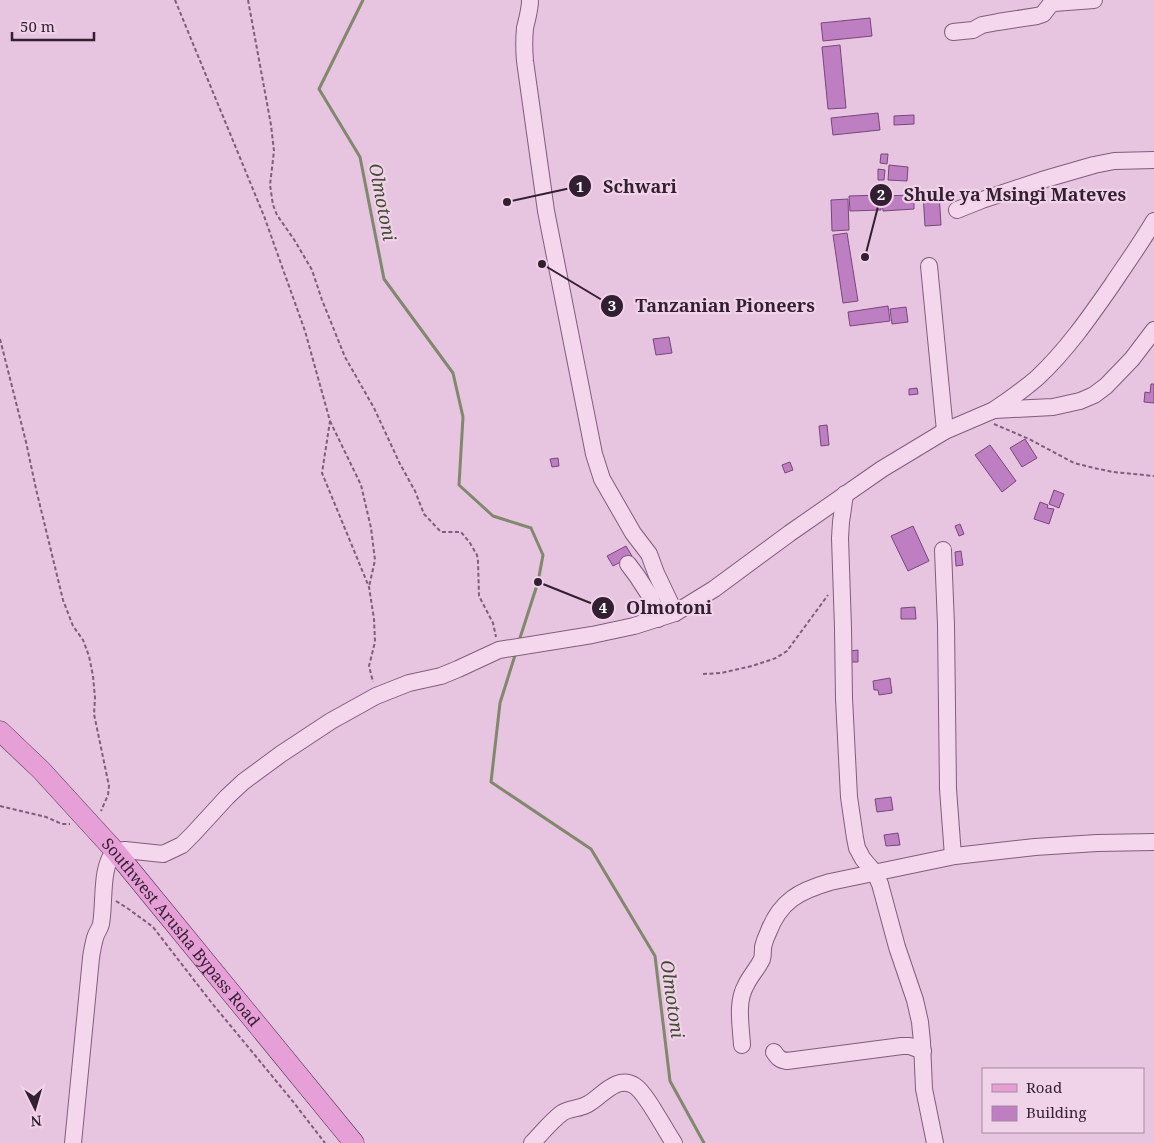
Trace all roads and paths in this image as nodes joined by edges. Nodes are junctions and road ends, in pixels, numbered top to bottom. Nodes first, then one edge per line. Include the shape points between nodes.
1 (175, 0) edge
2 (248, 0) edge
3 (530, 0) edge
4 (1094, 0) edge
5 (953, 32) dead end
6 (1154, 160) edge
7 (957, 210) dead end
8 (1154, 221) edge
9 (929, 266) dead end
10 (1154, 330) edge
11 (0, 339) edge
12 (994, 410) junction
13 (976, 417) junction
14 (330, 421) junction
15 (945, 431) junction
16 (1154, 476) edge
17 (845, 494) junction
18 (943, 550) dead end
19 (628, 564) dead end
20 (841, 584) junction
21 (369, 587) junction
22 (675, 612) junction
23 (658, 619) junction
24 (499, 650) junction
25 (703, 674) dead end
26 (376, 696) junction
27 (0, 731) edge
28 (0, 806) edge
29 (70, 824) dead end
30 (92, 826) junction
31 (1154, 842) edge
32 (115, 851) junction
33 (953, 856) junction
34 (875, 873) junction
35 (104, 894) junction
36 (742, 1045) dead end
37 (774, 1052) dead end
38 (923, 1052) junction
39 (73, 1143) edge
40 (325, 1143) edge
41 (354, 1143) edge
42 (532, 1143) edge
43 (674, 1143) edge
44 (935, 1143) edge

1 - 14 path via 264,216 305,331
2 - 24 path via 271,125 273,205 312,270 345,357 416,491 424,514 441,532 461,532 475,550 479,596 493,624
3 - 22 street via 525,29 525,61 546,211 594,454 602,479 649,554
4 - 5 street via 1054,3 1037,16
6 - 7 street via 1094,165
8 - 12 street via 1073,338 1038,376
9 - 15 street
10 - 12 street via 1132,359 1094,395 1053,407
11 - 30 path via 63,600 72,626 83,640 93,676 94,714 109,786 108,795
12 - 13 street
13 - 15 street
13 - 16 path via 1029,439 1074,463 1113,472
14 - 21 path via 361,484 375,560
14 - 21 path via 322,473
15 - 17 street
17 - 20 street via 841,522
17 - 22 street via 714,589
18 - 33 street via 948,789
19 - 23 street via 650,596
20 - 25 path via 828,595 787,651 752,666
20 - 34 street via 849,797 857,848
21 - 26 path via 375,642 369,666
22 - 23 street
23 - 24 street via 617,630
24 - 26 street via 441,676 409,683
26 - 32 street via 331,721 250,776 182,845 164,854
27 - 30 main road, Southwest Arusha Bypass Road
28 - 29 path
30 - 32 main road, Southwest Arusha Bypass Road
31 - 33 street via 1035,846
32 - 35 street via 108,864
32 - 41 main road, Southwest Arusha Bypass Road
33 - 34 street
34 - 36 street via 815,886 787,902 768,932 763,956 740,998
34 - 38 street via 915,1000
35 - 39 street via 91,958
35 - 40 path via 153,927
37 - 38 street via 778,1058 787,1061 902,1046
38 - 44 street via 924,1089
42 - 43 street via 565,1111 587,1105 609,1088 623,1083 639,1089

